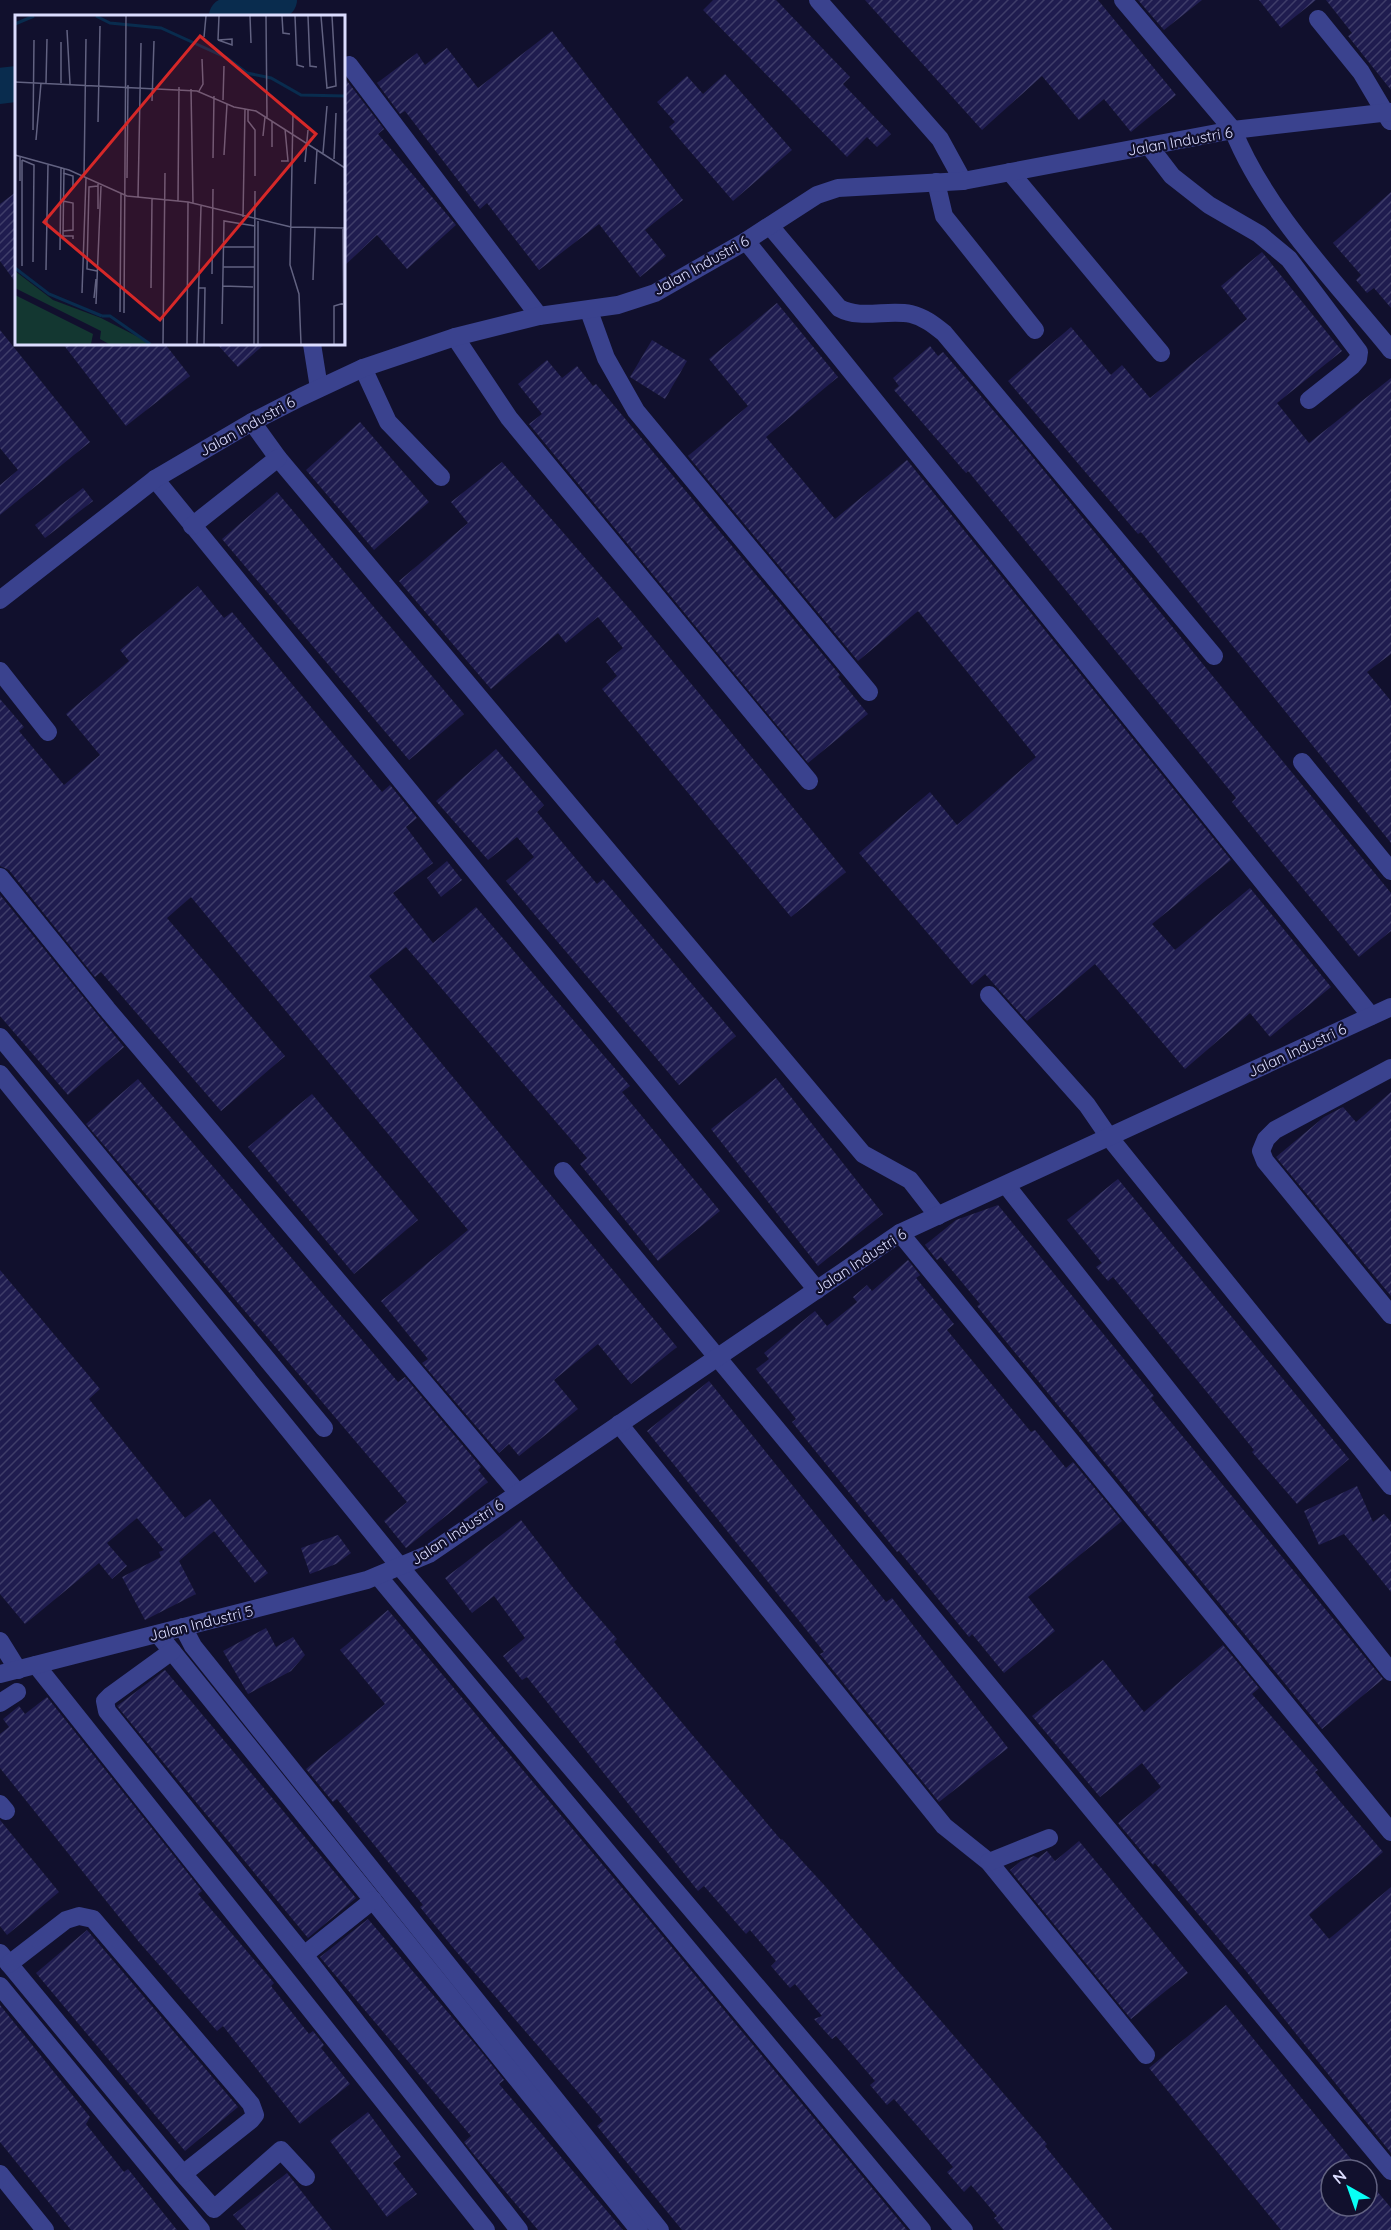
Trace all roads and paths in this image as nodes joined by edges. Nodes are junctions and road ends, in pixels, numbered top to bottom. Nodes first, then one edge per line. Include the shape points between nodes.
1 (818, 0) edge
2 (1123, 0) edge
3 (1318, 19) dead end
4 (349, 65) dead end
5 (1389, 116) edge
6 (1233, 130) junction
7 (1149, 146) junction
8 (1010, 172) junction
9 (963, 181) junction
10 (936, 182) junction
11 (770, 226) junction
12 (746, 241) junction
13 (590, 311) junction
14 (539, 316) junction
15 (1035, 330) dead end
16 (455, 338) junction
17 (312, 345) edge
18 (1391, 350) edge
19 (1161, 353) dead end
20 (363, 368) junction
21 (319, 388) junction
22 (1309, 400) dead end
23 (252, 422) junction
24 (278, 458) junction
25 (441, 477) dead end
26 (154, 479) junction
27 (192, 525) junction
28 (0, 600) edge
29 (1214, 656) dead end
30 (0, 671) edge
31 (869, 692) dead end
32 (48, 732) dead end
33 (1302, 762) dead end
34 (809, 781) dead end
35 (1391, 871) edge
36 (0, 877) edge
37 (989, 995) dead end
38 (1391, 1007) edge
39 (1371, 1016) junction
40 (0, 1037) edge
41 (1391, 1068) edge
42 (0, 1074) edge
43 (1109, 1137) junction
44 (563, 1171) dead end
45 (1006, 1185) junction
46 (938, 1216) junction
47 (900, 1233) junction
48 (817, 1290) junction
49 (1391, 1315) edge
50 (720, 1358) junction
51 (619, 1424) junction
52 (324, 1428) dead end
53 (1391, 1486) edge
54 (518, 1493) junction
55 (401, 1568) junction
56 (378, 1576) junction
57 (183, 1628) junction
58 (158, 1634) junction
59 (0, 1641) edge
60 (172, 1651) junction
61 (36, 1665) junction
62 (9, 1672) edge
63 (1391, 1672) edge
64 (17, 1692) dead end
65 (0, 1703) edge
66 (1391, 1832) edge
67 (1049, 1838) dead end
68 (989, 1862) junction
69 (373, 1900) junction
70 (304, 1955) junction
71 (5, 1958) edge
72 (0, 1986) edge
73 (1146, 2055) dead end
74 (1391, 2171) edge
75 (0, 2174) edge
76 (183, 2174) junction
77 (306, 2176) dead end
78 (45, 2230) edge
79 (201, 2230) edge
80 (486, 2230) edge
81 (519, 2230) edge
82 (639, 2230) edge
83 (660, 2230) edge
84 (922, 2230) edge
85 (964, 2230) edge

1 - 9 street via 940,139
2 - 6 street
3 - 5 street via 1361,72
4 - 14 street
5 - 6 street, Jalan Industri 6
6 - 7 street, Jalan Industri 6
6 - 18 street via 1241,151 1276,207
7 - 8 street, Jalan Industri 6
7 - 22 street via 1172,176 1209,205 1275,245 1359,352 1352,366
8 - 9 street, Jalan Industri 6
8 - 19 street
9 - 10 street, Jalan Industri 6
10 - 11 street, Jalan Industri 6 via 837,188 817,195
10 - 15 street via 944,216
11 - 12 street, Jalan Industri 6
11 - 29 street via 839,308 850,314 911,314 931,322 944,333
12 - 13 street, Jalan Industri 6 via 655,292
12 - 39 street
13 - 14 street, Jalan Industri 6
13 - 31 street via 606,358 636,411
14 - 16 street, Jalan Industri 6
16 - 20 street, Jalan Industri 6
16 - 34 street via 508,418
17 - 21 street
20 - 21 street, Jalan Industri 6
20 - 25 street via 388,422
21 - 23 street, Jalan Industri 6
23 - 24 street
23 - 26 street, Jalan Industri 6
24 - 27 street
24 - 46 street via 863,1154 910,1180
26 - 27 street
26 - 28 street, Jalan Industri 6
27 - 48 street
30 - 32 street
33 - 35 street
36 - 54 street via 107,1009
37 - 43 street via 1087,1106
38 - 39 street, Jalan Industri 6
39 - 43 street, Jalan Industri 6
40 - 52 street
41 - 49 street via 1275,1130 1261,1151 1265,1161
42 - 55 street
43 - 45 street, Jalan Industri 6
43 - 53 street
44 - 50 street
45 - 46 street, Jalan Industri 6
45 - 63 street
46 - 47 street, Jalan Industri 6
47 - 48 street, Jalan Industri 6
47 - 66 street
48 - 50 street, Jalan Industri 6
50 - 51 street, Jalan Industri 6
50 - 74 street
51 - 54 street, Jalan Industri 6
51 - 68 street via 944,1826
54 - 55 street, Jalan Industri 6 via 429,1554
55 - 56 street, Jalan Industri 5
55 - 85 street
56 - 57 street, Jalan Industri 5
56 - 84 street
57 - 58 street, Jalan Industri 5
57 - 83 street
58 - 60 street
58 - 61 street, Jalan Industri 5
59 - 62 street
60 - 69 street
60 - 70 street via 110,1696 105,1701 106,1711
61 - 62 street, Jalan Industri 5
61 - 80 street
64 - 65 street
67 - 68 street
68 - 73 street
69 - 70 street
69 - 82 street
70 - 81 street
71 - 76 street
71 - 76 street via 66,1920 79,1916 93,1919 251,2104 255,2115 251,2120
72 - 79 street
75 - 78 street
76 - 77 street via 214,2209 281,2150

